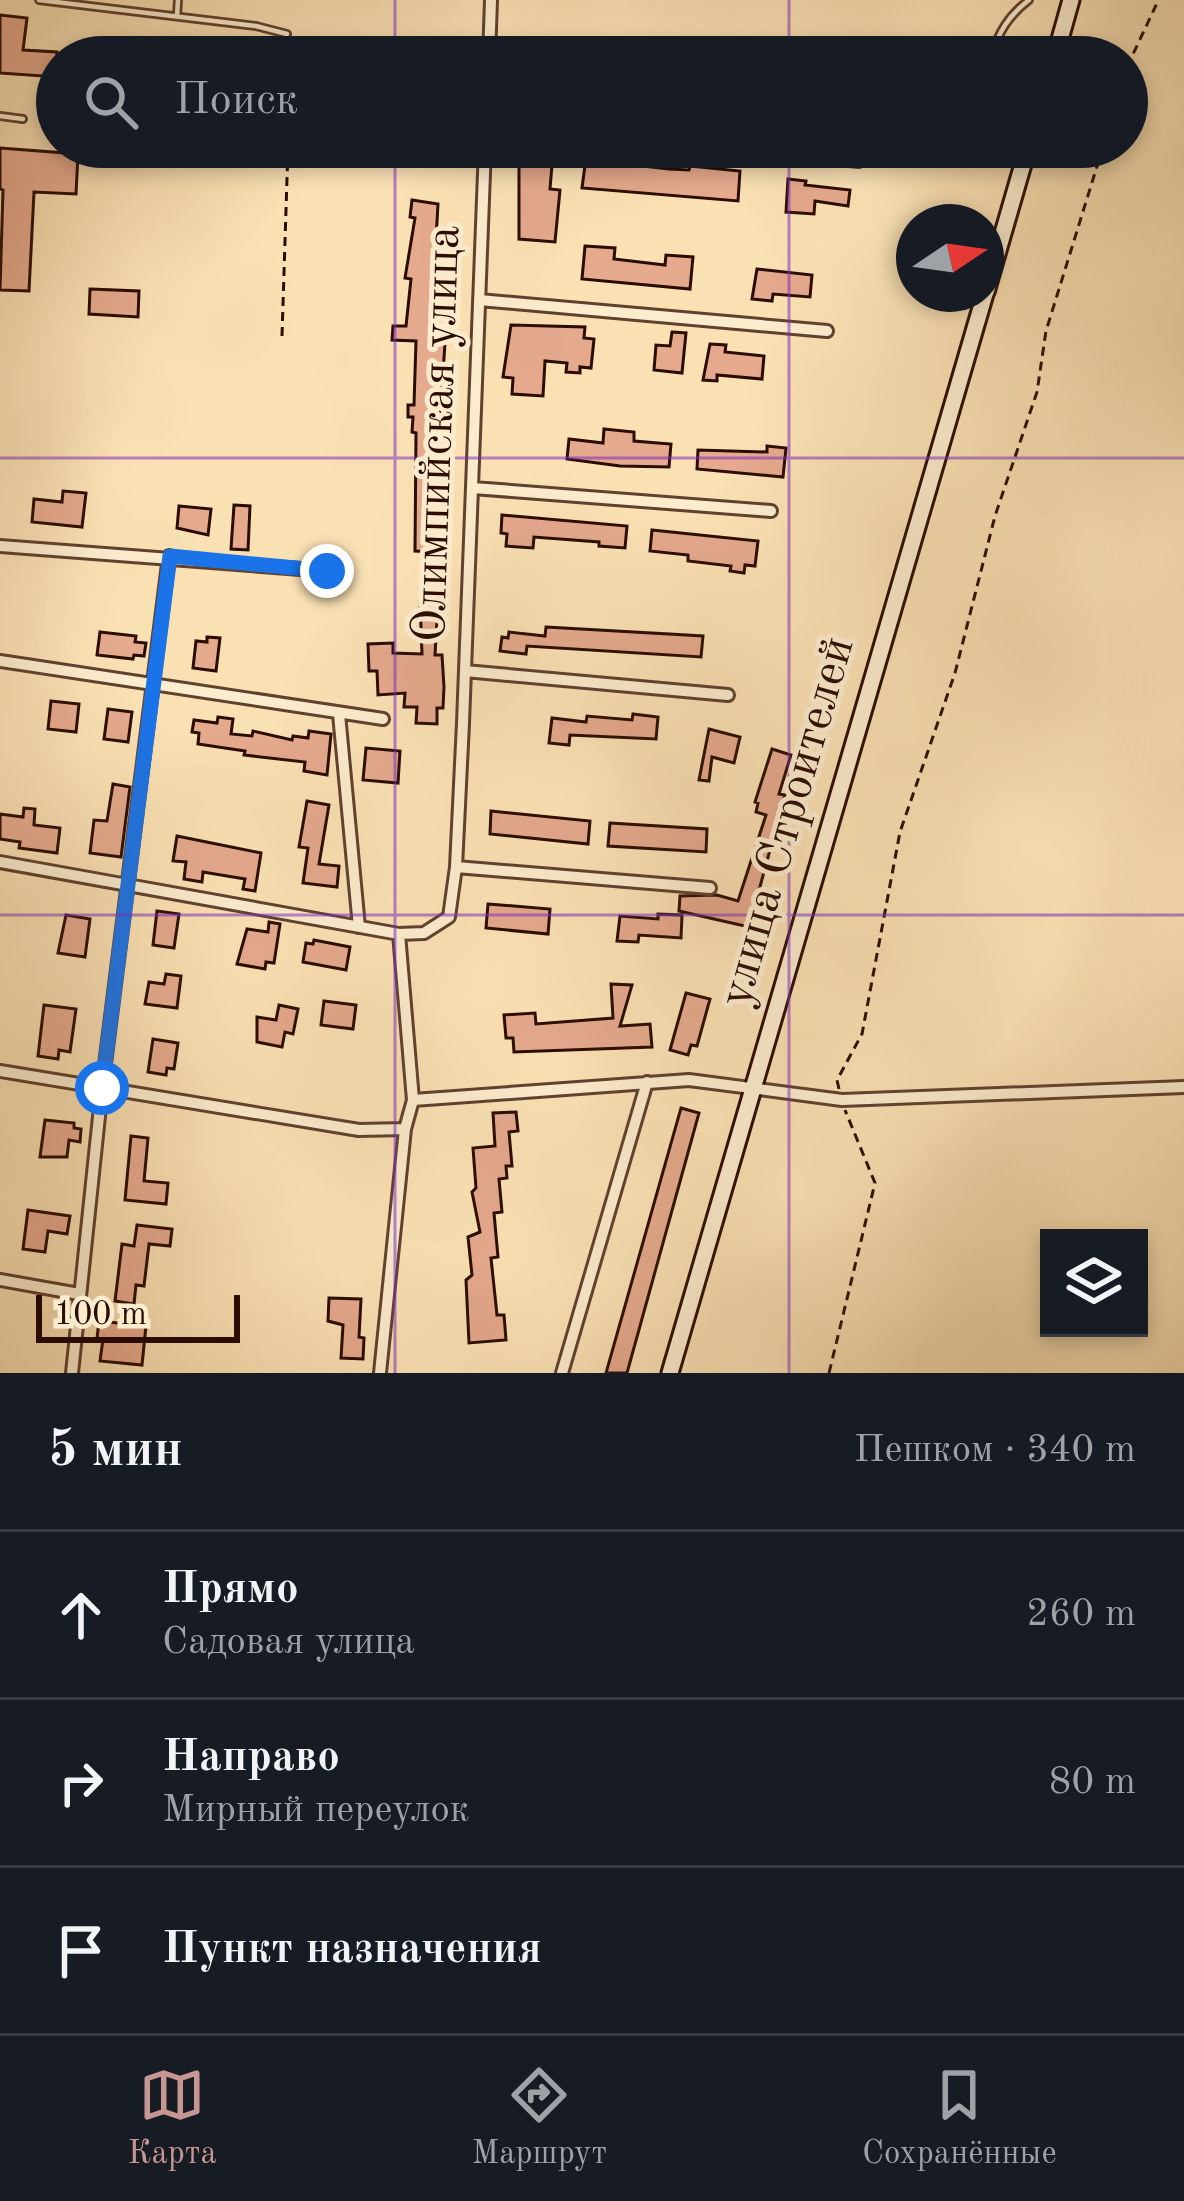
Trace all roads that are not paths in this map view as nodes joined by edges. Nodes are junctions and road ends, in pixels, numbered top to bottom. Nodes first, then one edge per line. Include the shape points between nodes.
1 (39, 0) edge
2 (178, 0) edge
3 (491, 0) edge
4 (1029, 0) edge
5 (1071, 0) edge
6 (177, 16) junction
7 (287, 34) dead end
8 (490, 36) edge
9 (997, 36) edge
10 (1061, 36) edge
11 (0, 116) edge
12 (23, 119) dead end
13 (484, 168) edge
14 (1022, 168) edge
15 (1004, 230) edge
16 (479, 301) junction
17 (980, 312) edge
18 (827, 331) dead end
19 (472, 488) junction
20 (771, 511) dead end
21 (0, 546) edge
22 (170, 556) junction
23 (327, 571) dead end
24 (0, 661) edge
25 (465, 671) junction
26 (155, 688) junction
27 (728, 694) dead end
28 (339, 714) junction
29 (383, 719) dead end
30 (0, 862) edge
31 (456, 867) junction
32 (128, 884) junction
33 (710, 888) dead end
34 (359, 927) junction
35 (399, 934) junction
36 (0, 1071) edge
37 (647, 1082) junction
38 (102, 1088) junction
39 (1184, 1088) edge
40 (750, 1091) junction
41 (413, 1100) junction
42 (405, 1129) junction
43 (0, 1280) edge
44 (79, 1294) junction
45 (72, 1373) edge
46 (380, 1373) edge
47 (562, 1373) edge
48 (670, 1373) edge

1 - 6 lane
2 - 6 lane
3 - 8 street
4 - 9 lane
5 - 10 main road
6 - 7 lane
11 - 12 lane
13 - 16 street, Олимпийская улица
14 - 15 main road, улица Строителей
16 - 18 street
16 - 19 street, Олимпийская улица
17 - 40 main road, улица Строителей
19 - 20 street
19 - 25 street, Олимпийская улица
21 - 22 street
22 - 23 street
22 - 26 street
24 - 26 street
25 - 27 street
25 - 31 street, Олимпийская улица
26 - 28 street
26 - 32 street
28 - 29 street
28 - 34 street
30 - 32 street
31 - 33 street
31 - 35 street, Олимпийская улица via 449,917 424,933
32 - 34 street
32 - 38 street
34 - 35 street
35 - 41 street
36 - 38 street
37 - 40 street
37 - 41 street
37 - 47 street
38 - 42 street via 359,1130
38 - 44 street
39 - 40 street via 842,1100
40 - 48 main road, улица Строителей
41 - 42 street
42 - 46 street
43 - 44 street
44 - 45 street

